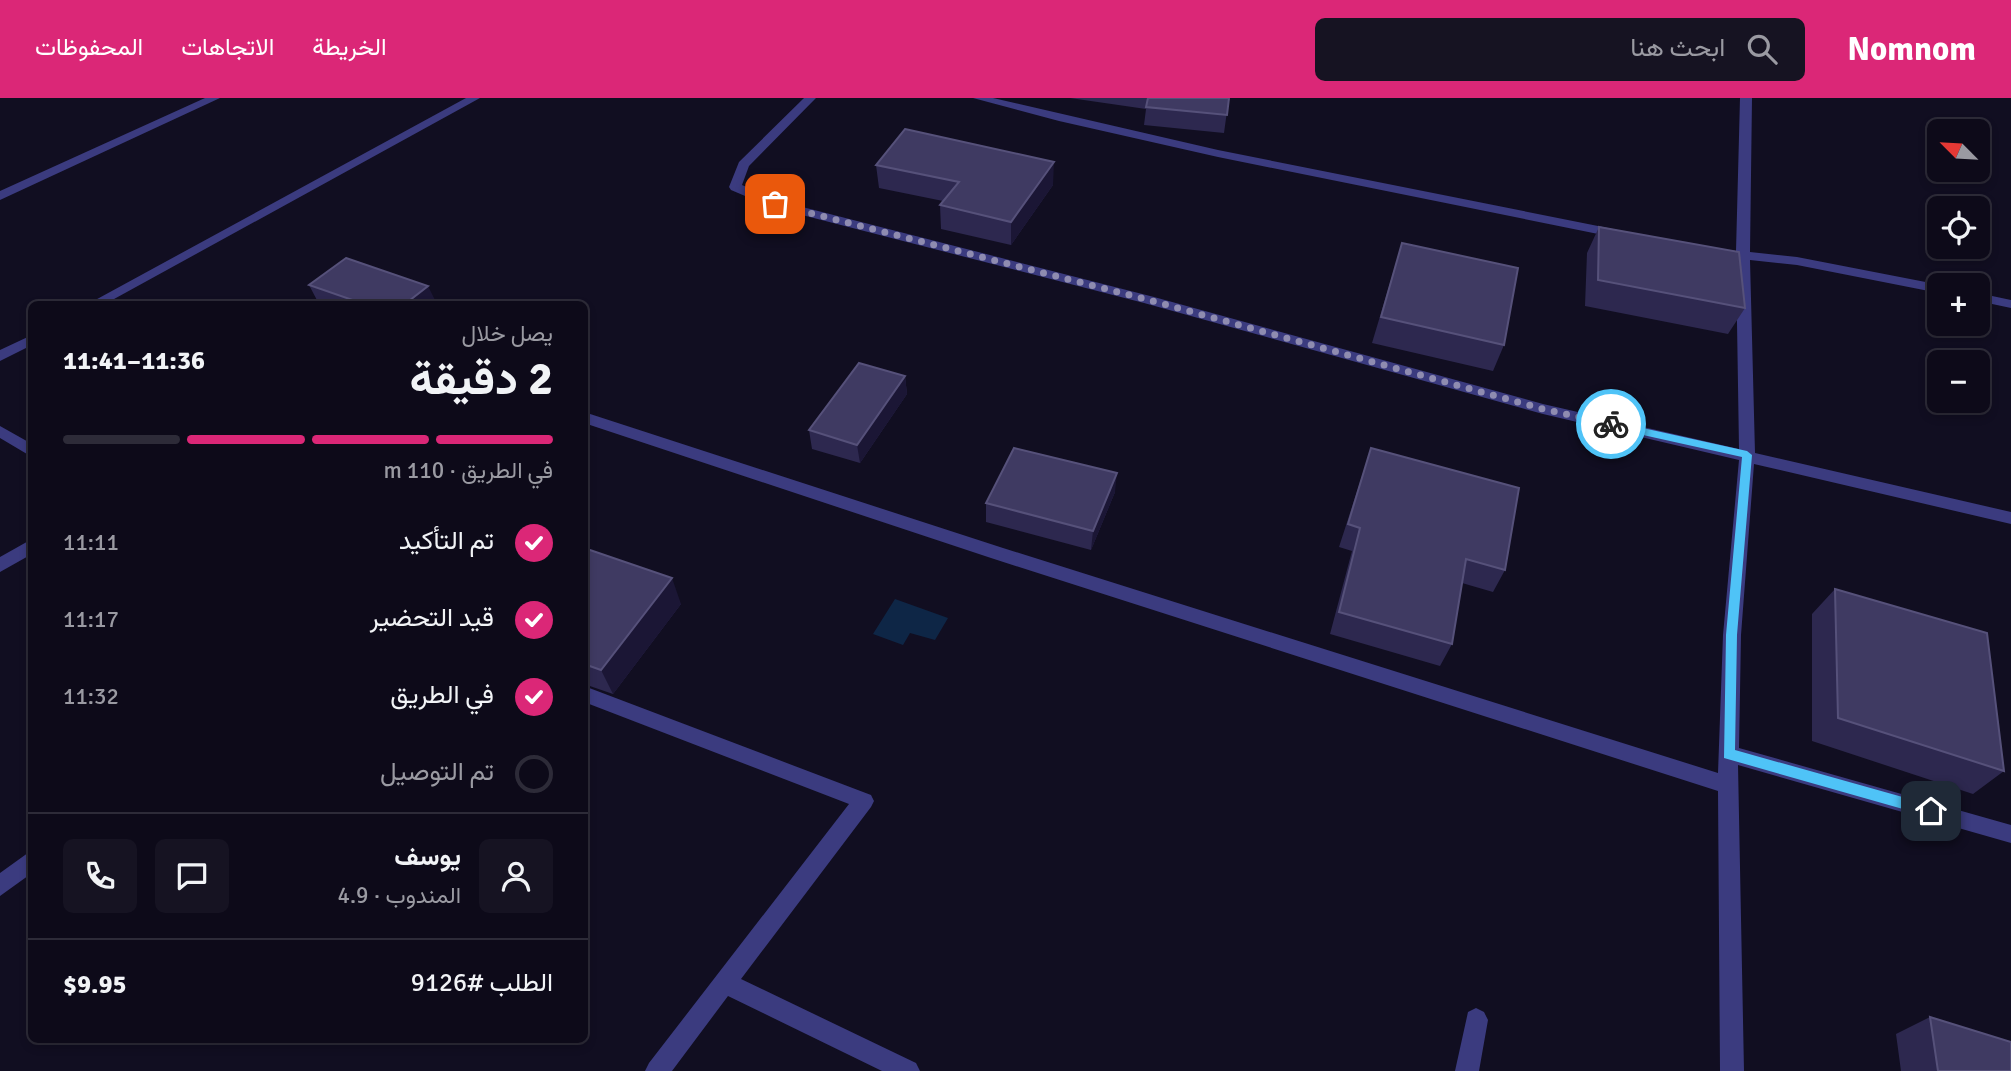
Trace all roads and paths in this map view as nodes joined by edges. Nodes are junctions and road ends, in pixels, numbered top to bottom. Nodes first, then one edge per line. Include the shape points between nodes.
1 (214, 98) edge
2 (474, 98) edge
3 (810, 98) edge
4 (979, 98) edge
5 (1746, 98) edge
6 (0, 196) edge
7 (1631, 237) edge
8 (1709, 251) edge
9 (1743, 256) junction
10 (1927, 287) edge
11 (1990, 300) edge
12 (101, 301) edge
13 (2011, 304) edge
14 (28, 341) edge
15 (0, 356) edge
16 (588, 418) edge
17 (0, 431) edge
18 (28, 449) edge
19 (1747, 455) junction
20 (2011, 519) edge
21 (28, 548) edge
22 (0, 565) edge
23 (588, 696) edge
24 (1729, 754) junction
25 (1728, 785) junction
26 (2011, 834) edge
27 (28, 863) edge
28 (0, 886) edge
29 (725, 983) junction
30 (1476, 1020) dead end
31 (657, 1071) edge
32 (908, 1071) edge
33 (1467, 1071) edge
34 (1732, 1071) edge

1 - 6 street
2 - 12 street
3 - 19 street via 743,165 735,187 775,204 1149,300 1543,409
4 - 7 street via 1302,172
5 - 9 street
8 - 9 street
9 - 10 street via 1797,261
9 - 19 street
11 - 13 street
14 - 15 street
16 - 25 street
17 - 18 street
19 - 20 street
19 - 24 street via 1731,635
21 - 22 street
23 - 29 street via 864,801
24 - 25 street
24 - 26 street
25 - 34 street
27 - 28 street
29 - 31 street
29 - 32 street
30 - 33 street

